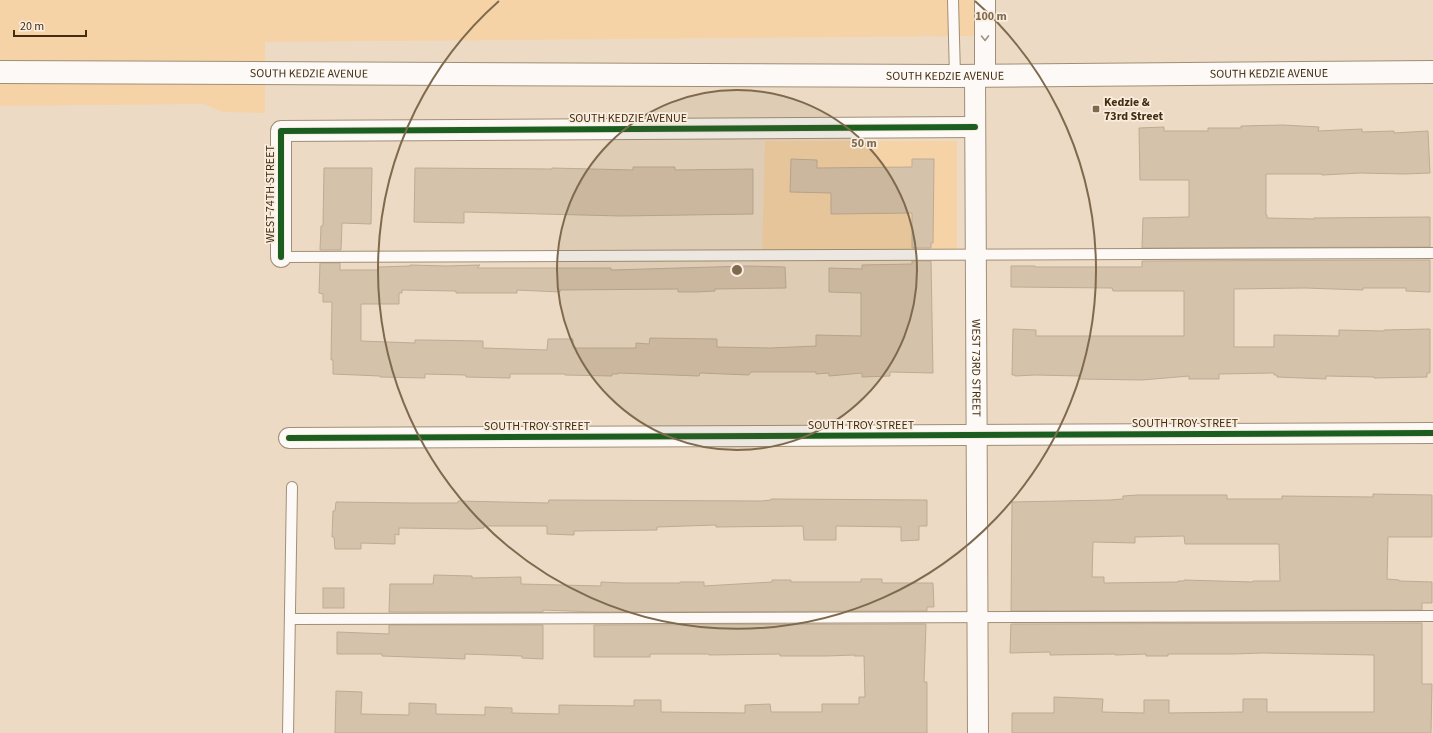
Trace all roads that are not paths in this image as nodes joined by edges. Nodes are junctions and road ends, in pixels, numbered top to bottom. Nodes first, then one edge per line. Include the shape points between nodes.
1 (953, 0) edge
2 (985, 0) edge
3 (0, 72) edge
4 (1433, 72) edge
5 (972, 75) junction
6 (975, 127) junction
7 (281, 131) joint
8 (1433, 253) edge
9 (976, 254) junction
10 (281, 257) joint
11 (1433, 433) edge
12 (977, 435) junction
13 (289, 438) dead end
14 (292, 487) dead end
15 (1433, 616) edge
16 (977, 618) junction
17 (290, 619) junction
18 (288, 733) edge
19 (978, 733) edge

1 - 5 lane
2 -> 5 street, WEST 73RD STREET
3 - 5 main road, SOUTH KEDZIE AVENUE
4 - 5 main road, SOUTH KEDZIE AVENUE
5 - 6 street, WEST 73RD STREET
6 - 7 street, SOUTH KEDZIE AVENUE
6 - 9 street, WEST 73RD STREET
7 - 10 street, WEST 74TH STREET
8 - 9 lane
9 - 10 lane
9 - 12 street, WEST 73RD STREET
11 - 12 street, SOUTH TROY STREET
12 - 13 street, SOUTH TROY STREET
12 - 16 street, WEST 73RD STREET
14 - 17 lane
15 - 16 lane
16 - 17 lane
16 - 19 street, WEST 73RD STREET
17 - 18 lane

